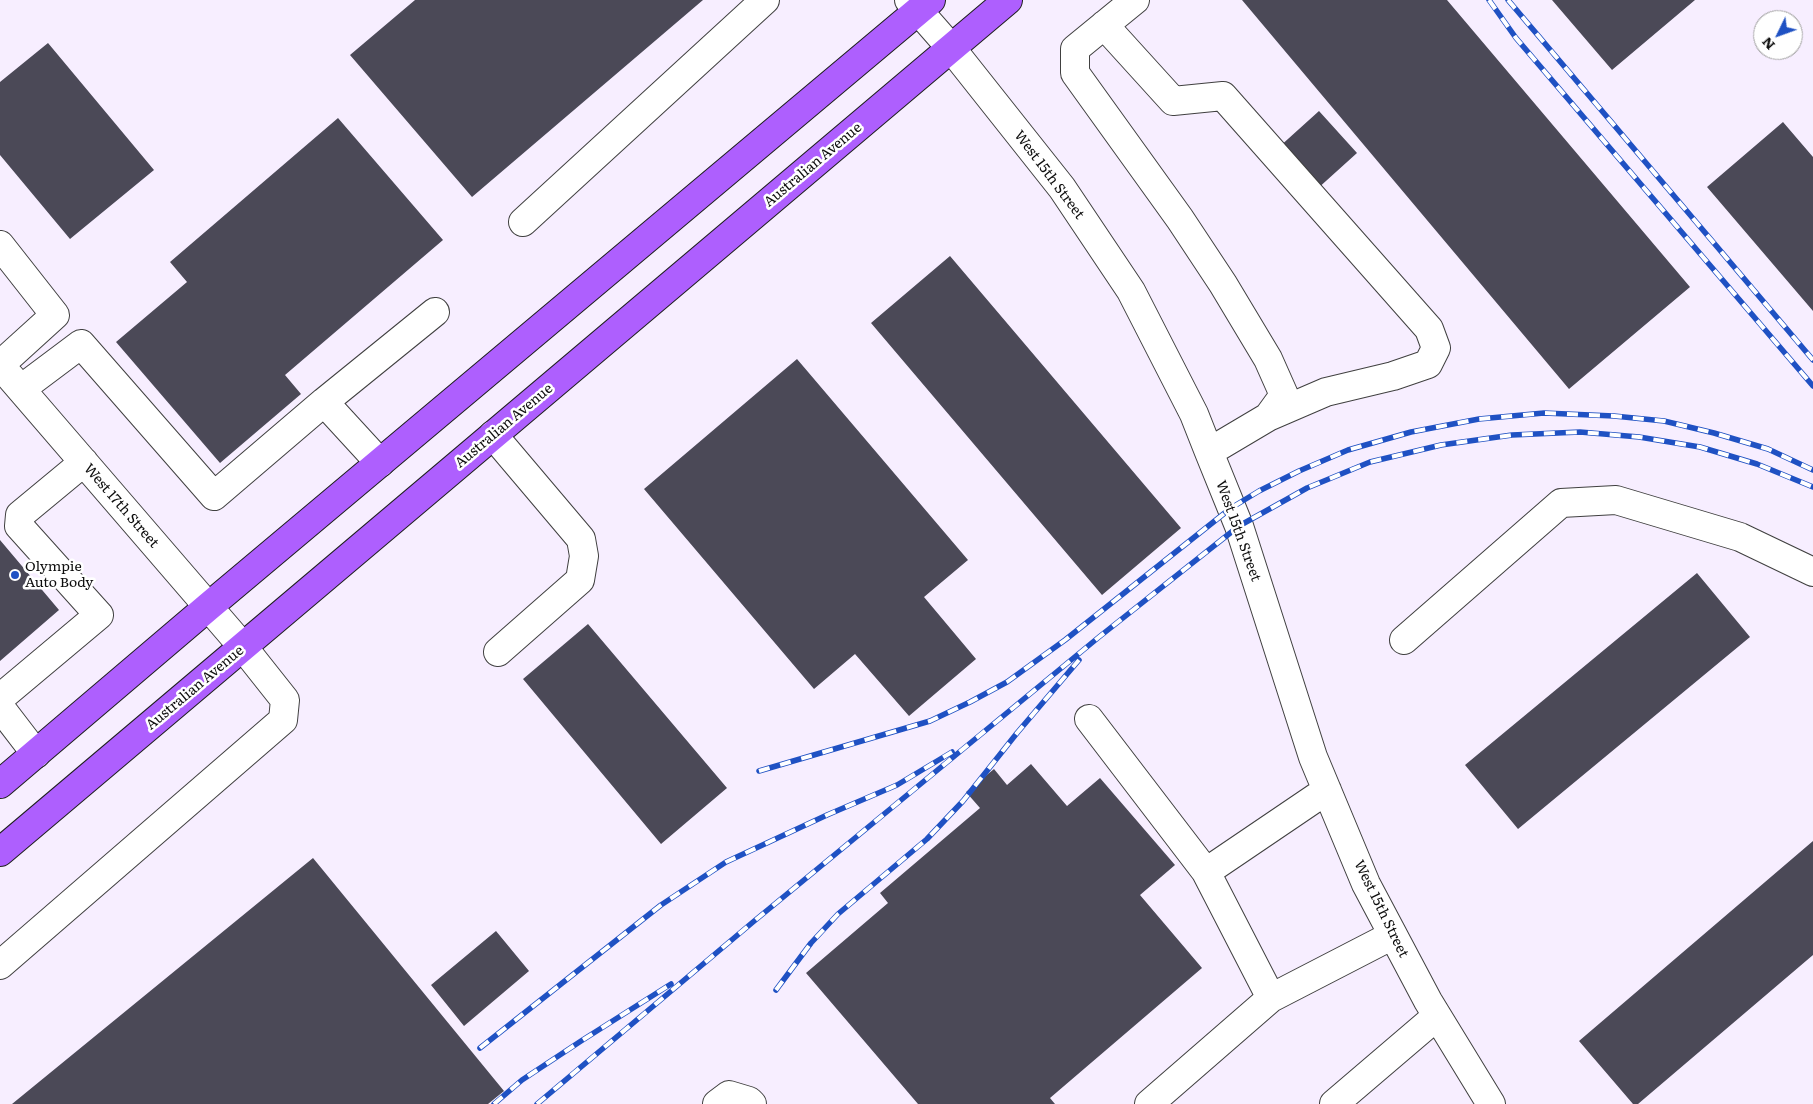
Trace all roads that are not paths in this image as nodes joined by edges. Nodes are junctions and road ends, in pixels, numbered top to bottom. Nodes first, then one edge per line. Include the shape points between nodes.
1 (765, 0) edge
2 (1008, 0) edge
3 (1135, 0) edge
4 (919, 4) edge
5 (1104, 25) junction
6 (951, 48) junction
7 (523, 222) dead end
8 (0, 245) edge
9 (435, 312) dead end
10 (0, 365) edge
11 (21, 389) junction
12 (324, 402) junction
13 (1268, 417) junction
14 (493, 435) junction
15 (1209, 452) junction
16 (84, 462) junction
17 (380, 463) junction
18 (1813, 572) edge
19 (208, 607) junction
20 (1404, 640) dead end
21 (243, 647) junction
22 (498, 652) dead end
23 (0, 698) edge
24 (0, 706) edge
25 (1089, 719) dead end
26 (36, 754) junction
27 (0, 784) edge
28 (1327, 790) junction
29 (0, 852) edge
30 (1206, 872) junction
31 (1394, 936) junction
32 (0, 965) edge
33 (1271, 998) junction
34 (1437, 1016) junction
35 (717, 1104) edge
36 (752, 1104) edge
37 (1149, 1104) edge
38 (1334, 1104) edge
39 (1491, 1104) edge

1 - 7 street
2 - 6 main road, Australian Avenue
3 - 5 street
4 - 6 street, West 15th Street
4 - 17 main road
5 - 13 street via 1075,49 1075,73 1180,219 1268,359 1284,395
5 - 13 street via 1173,101 1222,96 1430,329 1436,348 1428,364 1394,376 1326,392
6 - 14 main road, Australian Avenue
6 - 15 street, West 15th Street via 1062,188 1131,291 1194,414
8 - 10 street via 56,315
9 - 12 street
10 - 11 street, West 17th Street
11 - 12 street via 81,344 214,496
11 - 16 street, West 17th Street
12 - 17 street
13 - 15 street
14 - 21 main road, Australian Avenue
14 - 22 street via 581,540 584,556 580,580
15 - 28 street, West 15th Street via 1239,526 1313,757
16 - 19 street, West 17th Street
16 - 23 street via 20,515 19,526 99,615
17 - 19 main road
18 - 20 street via 1740,537 1616,500 1560,503
19 - 21 street, West 17th Street
19 - 26 main road
21 - 29 main road, Australian Avenue
21 - 32 street, West 17th Street via 284,700 283,720
24 - 26 street
25 - 30 street
26 - 27 main road
28 - 30 street
28 - 31 street, West 15th Street via 1366,884
30 - 33 street
31 - 33 street
31 - 34 street, West 15th Street
33 - 37 street
34 - 38 street
34 - 39 street, West 15th Street
35 - 36 street via 729,1095

